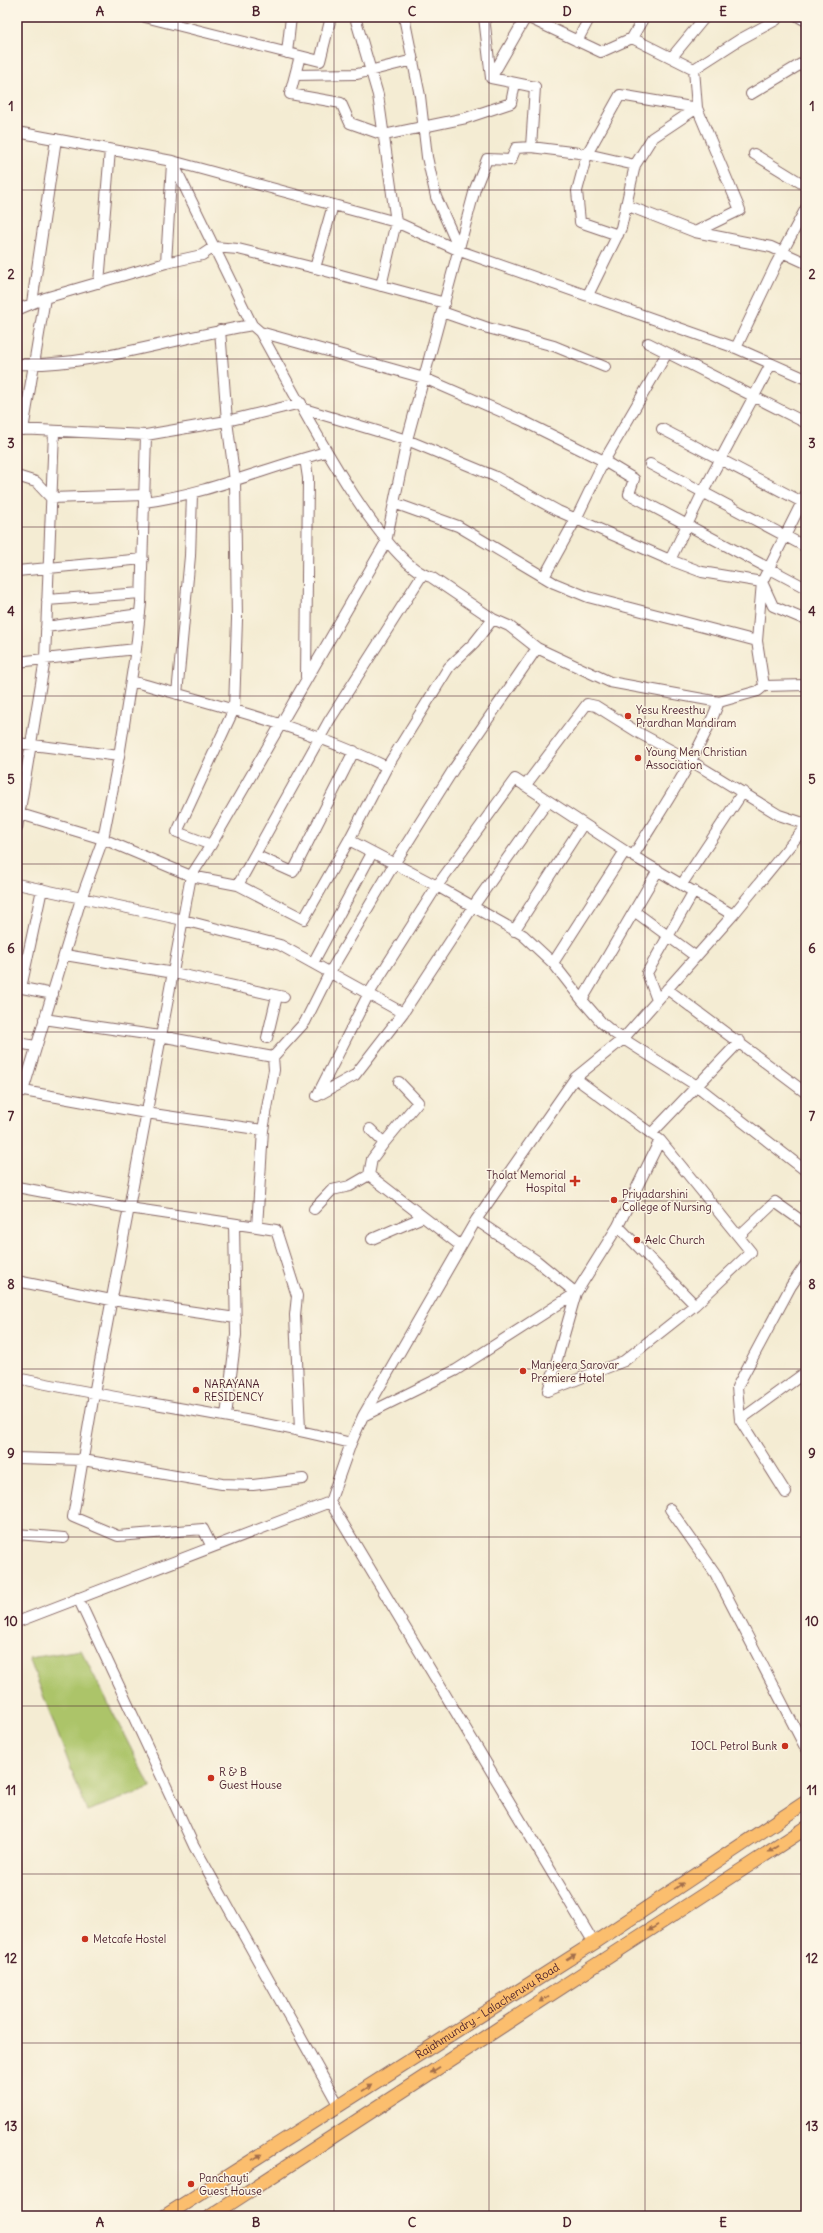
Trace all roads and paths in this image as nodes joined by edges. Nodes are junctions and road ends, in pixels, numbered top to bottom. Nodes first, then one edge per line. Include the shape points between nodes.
1 (145, 17) edge
2 (291, 17) edge
3 (330, 17) edge
4 (355, 17) edge
5 (404, 17) edge
6 (484, 17) edge
7 (527, 17) edge
8 (590, 17) edge
9 (644, 17) edge
10 (705, 17) edge
11 (776, 17) edge
12 (799, 17) edge
13 (162, 19) edge
14 (806, 21) edge
15 (632, 38) junction
16 (577, 41) junction
17 (287, 52) junction
18 (300, 56) junction
19 (672, 57) junction
20 (413, 60) junction
21 (806, 61) edge
22 (694, 69) junction
23 (371, 71) junction
24 (295, 75) junction
25 (492, 78) junction
26 (515, 83) junction
27 (751, 94) dead end
28 (697, 108) junction
29 (423, 127) junction
30 (17, 132) edge
31 (384, 135) junction
32 (56, 139) junction
33 (531, 147) junction
34 (110, 150) junction
35 (587, 154) junction
36 (754, 154) dead end
37 (172, 161) junction
38 (635, 165) junction
39 (806, 186) edge
40 (334, 205) junction
41 (626, 205) junction
42 (806, 208) edge
43 (396, 222) junction
44 (695, 232) junction
45 (618, 235) junction
46 (214, 247) junction
47 (460, 251) junction
48 (782, 252) junction
49 (166, 263) junction
50 (806, 263) edge
51 (315, 268) junction
52 (99, 283) junction
53 (380, 286) junction
54 (588, 295) junction
55 (45, 298) junction
56 (32, 303) junction
57 (444, 307) junction
58 (17, 310) edge
59 (256, 328) junction
60 (220, 330) junction
61 (648, 343) dead end
62 (736, 348) junction
63 (667, 352) junction
64 (17, 364) edge
65 (771, 364) junction
66 (35, 365) junction
67 (605, 367) dead end
68 (424, 378) junction
69 (806, 379) edge
70 (754, 397) junction
71 (302, 406) junction
72 (227, 421) junction
73 (806, 423) edge
74 (20, 429) edge
75 (662, 429) dead end
76 (54, 432) junction
77 (146, 435) junction
78 (407, 440) junction
79 (326, 452) junction
80 (305, 458) junction
81 (721, 460) junction
82 (604, 461) junction
83 (650, 464) dead end
84 (17, 476) edge
85 (235, 481) junction
86 (703, 492) junction
87 (192, 494) junction
88 (51, 498) junction
89 (145, 499) junction
90 (805, 500) edge
91 (394, 503) junction
92 (575, 519) junction
93 (687, 525) junction
94 (785, 536) junction
95 (386, 542) junction
96 (806, 547) edge
97 (143, 559) junction
98 (670, 560) junction
99 (48, 567) junction
100 (769, 569) junction
101 (17, 571) edge
102 (422, 575) junction
103 (544, 578) junction
104 (762, 582) junction
105 (806, 588) edge
106 (141, 593) junction
107 (47, 600) junction
108 (140, 614) junction
109 (493, 619) junction
110 (806, 620) edge
111 (46, 626) junction
112 (757, 641) junction
113 (537, 648) junction
114 (136, 649) junction
115 (45, 659) junction
116 (17, 662) edge
117 (306, 679) junction
118 (131, 682) junction
119 (806, 685) edge
120 (764, 686) junction
121 (177, 694) junction
122 (719, 702) junction
123 (234, 710) junction
124 (281, 724) junction
125 (319, 738) junction
126 (17, 743) edge
127 (30, 745) junction
128 (354, 751) junction
129 (119, 756) junction
130 (691, 761) junction
131 (387, 767) junction
132 (526, 786) junction
133 (742, 792) junction
134 (548, 801) junction
135 (18, 813) edge
136 (583, 824) junction
137 (806, 825) edge
138 (17, 828) edge
139 (103, 839) junction
140 (349, 840) junction
141 (211, 845) junction
142 (372, 853) junction
143 (629, 854) junction
144 (255, 855) junction
145 (394, 864) junction
146 (658, 870) junction
147 (191, 876) junction
148 (17, 884) edge
149 (682, 884) junction
150 (238, 885) junction
151 (437, 886) junction
152 (42, 890) junction
153 (694, 891) junction
154 (81, 899) junction
155 (472, 908) junction
156 (634, 911) junction
157 (733, 916) junction
158 (183, 920) junction
159 (514, 931) junction
160 (668, 936) junction
161 (65, 956) junction
162 (695, 956) junction
163 (313, 963) junction
164 (553, 963) junction
165 (330, 972) junction
166 (174, 973) junction
167 (19, 988) edge
168 (667, 989) junction
169 (52, 994) junction
170 (368, 994) junction
171 (582, 1000) junction
172 (657, 1000) junction
173 (403, 1013) junction
174 (44, 1019) junction
175 (160, 1036) junction
176 (267, 1038) dead end
177 (622, 1039) junction
178 (740, 1041) junction
179 (17, 1043) edge
180 (36, 1046) junction
181 (273, 1057) junction
182 (575, 1078) junction
183 (399, 1082) dead end
184 (697, 1086) junction
185 (20, 1091) edge
186 (806, 1093) edge
187 (146, 1114) junction
188 (370, 1129) dead end
189 (263, 1130) junction
190 (651, 1134) junction
191 (660, 1140) junction
192 (384, 1143) junction
193 (806, 1170) edge
194 (369, 1175) junction
195 (17, 1187) edge
196 (129, 1208) junction
197 (314, 1209) dead end
198 (424, 1217) junction
199 (476, 1220) junction
200 (234, 1224) junction
201 (806, 1224) edge
202 (618, 1226) junction
203 (257, 1227) junction
204 (739, 1236) junction
205 (372, 1239) dead end
206 (461, 1246) junction
207 (806, 1264) edge
208 (17, 1281) edge
209 (576, 1293) junction
210 (111, 1300) junction
211 (695, 1305) junction
212 (236, 1318) junction
213 (806, 1372) edge
214 (17, 1378) edge
215 (94, 1394) junction
216 (226, 1416) junction
217 (363, 1416) junction
218 (740, 1420) junction
219 (300, 1430) junction
220 (351, 1443) junction
221 (17, 1458) edge
222 (83, 1460) junction
223 (303, 1479) dead end
224 (786, 1492) dead end
225 (330, 1502) junction
226 (670, 1509) dead end
227 (17, 1534) edge
228 (64, 1538) dead end
229 (212, 1547) junction
230 (78, 1598) junction
231 (17, 1622) edge
232 (806, 1749) edge
233 (806, 1802) edge
234 (806, 1828) edge
235 (594, 1943) junction
236 (339, 2106) junction
237 (165, 2216) edge
238 (211, 2216) edge

1 - 13 street
2 - 17 street
3 - 18 street via 320,61
4 - 23 street
5 - 20 street
6 - 25 street
7 - 16 street
7 - 25 street
8 - 16 street
9 - 15 street
10 - 19 street
11 - 22 street via 776,20
12 - 14 street
13 - 17 street
15 - 16 street via 601,52
15 - 19 street
17 - 18 street
18 - 24 street
19 - 22 street
20 - 23 street
20 - 29 street
21 - 27 street
22 - 28 street
23 - 24 street via 357,74
23 - 31 street via 378,95
24 - 31 street via 290,94 341,103 350,123
25 - 26 street
26 - 29 street via 511,103 466,118
26 - 33 street via 535,87
28 - 35 street via 620,95
28 - 38 street via 652,138
28 - 44 street via 740,210
29 - 31 street
29 - 47 street via 436,198
30 - 32 street
31 - 43 street
32 - 34 street
32 - 56 street
33 - 35 street
33 - 47 street via 516,148 511,160 487,159 476,189
34 - 37 street
34 - 52 street
35 - 38 street
35 - 45 street via 577,191 580,222
36 - 39 street
37 - 40 street
37 - 46 street
37 - 49 street
38 - 41 street
40 - 43 street
40 - 51 street
41 - 44 street
41 - 45 street
42 - 48 street
43 - 47 street
43 - 53 street
44 - 48 street via 771,246
45 - 54 street
46 - 49 street via 202,255
46 - 51 street
46 - 59 street
47 - 54 street
47 - 57 street
48 - 50 street
48 - 62 street
49 - 52 street
51 - 53 street
52 - 55 street
53 - 57 street
54 - 62 street
55 - 56 street
55 - 66 street
56 - 58 street
57 - 67 street via 488,328 554,346
57 - 68 street
59 - 60 street
59 - 68 street
59 - 71 street
60 - 66 street via 83,359
60 - 72 street
61 - 63 street
62 - 65 street
63 - 70 street
63 - 82 street
64 - 66 street
65 - 69 street
65 - 70 street
66 - 74 street
68 - 78 street
68 - 82 street via 523,421
70 - 73 street
70 - 81 street
71 - 72 street
71 - 78 street
71 - 79 street
72 - 77 street
72 - 85 street
74 - 76 street
75 - 81 street
76 - 77 street
76 - 88 street
77 - 89 street
78 - 91 street
78 - 92 street via 494,476
79 - 80 street
79 - 95 street
80 - 85 street
80 - 117 street via 308,478
81 - 86 street
81 - 90 street
82 - 92 street
82 - 93 street via 634,479 629,494
83 - 86 street
84 - 88 street via 36,482
85 - 87 street
85 - 123 street via 237,619
86 - 93 street
86 - 94 street
87 - 89 street via 177,498
87 - 121 street via 190,556
88 - 89 street
88 - 99 street
89 - 97 street
90 - 94 street
91 - 95 street
91 - 103 street via 458,526
92 - 98 street
92 - 103 street
93 - 98 street
93 - 100 street
94 - 96 street
94 - 100 street
95 - 102 street
95 - 117 street
97 - 99 street
97 - 106 street
98 - 104 street via 702,572
99 - 101 street
99 - 107 street
100 - 104 street
100 - 105 street
102 - 109 street via 431,577
102 - 125 street
103 - 112 street via 588,597
104 - 110 street via 773,606
104 - 112 street
106 - 107 street
106 - 108 street
107 - 111 street
108 - 111 street
108 - 114 street
109 - 113 street via 509,626
109 - 131 street via 474,643 449,667
111 - 115 street
112 - 120 street
113 - 122 street via 610,682
113 - 145 street via 455,767
114 - 115 street
114 - 118 street
115 - 116 street
115 - 127 street
117 - 124 street
118 - 121 street
118 - 129 street
119 - 120 street
120 - 122 street
121 - 123 street
122 - 130 street
123 - 124 street
123 - 141 street via 176,832
124 - 125 street
124 - 141 street
125 - 128 street
125 - 144 street
126 - 127 street
127 - 129 street
127 - 135 street
128 - 131 street
128 - 144 street via 293,872
129 - 139 street
130 - 132 street via 639,734 596,706 587,704
130 - 133 street
130 - 143 street
131 - 140 street
132 - 134 street
132 - 151 street via 515,779
133 - 137 street via 779,815
133 - 149 street
134 - 136 street
134 - 155 street
135 - 138 street
135 - 139 street
136 - 143 street
136 - 159 street
137 - 157 street
139 - 147 street
139 - 154 street
140 - 142 street
140 - 150 street via 304,919
141 - 147 street
142 - 145 street
142 - 163 street
143 - 146 street
143 - 164 street
144 - 150 street
145 - 151 street
145 - 165 street
146 - 149 street
146 - 156 street
147 - 150 street
147 - 158 street
148 - 152 street
149 - 153 street
151 - 155 street
151 - 170 street
152 - 154 street
152 - 167 street
153 - 157 street
153 - 160 street
154 - 158 street
154 - 161 street
155 - 159 street
155 - 173 street
156 - 160 street
156 - 171 street
157 - 162 street
158 - 163 street via 280,945
158 - 166 street
159 - 164 street via 523,935
160 - 162 street
160 - 172 street via 647,973
161 - 166 street
161 - 169 street
162 - 168 street
163 - 165 street
164 - 171 street
165 - 170 street
165 - 181 street via 305,1022
166 - 175 street
166 - 176 street via 280,997
167 - 169 street
168 - 172 street
168 - 178 street
169 - 174 street
170 - 173 street
170 - 173 street via 318,1096 355,1075
171 - 177 street via 602,1023
172 - 177 street
174 - 175 street
174 - 180 street
175 - 181 street
175 - 187 street
177 - 182 street
177 - 184 street
178 - 184 street
178 - 186 street
179 - 180 street
180 - 185 street
181 - 189 street via 274,1070
182 - 190 street
182 - 199 street
183 - 192 street via 418,1102
184 - 190 street
184 - 193 street
185 - 187 street
187 - 189 street
187 - 196 street
188 - 192 street
189 - 203 street
190 - 191 street
191 - 202 street
191 - 204 street
192 - 194 street via 372,1159
194 - 197 street via 350,1186 332,1190
194 - 198 street
195 - 196 street
196 - 200 street
196 - 210 street
198 - 205 street
198 - 206 street
199 - 206 street
199 - 209 street via 537,1261
200 - 203 street
200 - 212 street
201 - 204 street via 775,1202
202 - 209 street
202 - 211 street
203 - 219 street via 276,1230 297,1296 295,1315
204 - 211 street via 752,1252
206 - 217 street
207 - 218 street via 791,1286 737,1387
208 - 210 street
209 - 211 street via 548,1391 624,1360
209 - 217 street via 456,1370
210 - 212 street
210 - 215 street
212 - 216 street
213 - 218 street
214 - 215 street
215 - 216 street
215 - 222 street
216 - 219 street
217 - 220 street
218 - 224 street
219 - 220 street
220 - 225 street
221 - 222 street
222 - 223 street via 222,1484 253,1485
222 - 229 street via 74,1517 118,1536 203,1529
225 - 229 street
225 - 235 street
226 - 232 street via 714,1573
227 - 228 street
229 - 230 street
230 - 231 street
230 - 236 street via 194,1846
235 -> 233 main road, Rajahmundry - Lalacheruvu Road
234 -> 238 main road
236 -> 235 main road, Rajahmundry - Lalacheruvu Road
237 -> 236 main road, Rajahmundry - Lalacheruvu Road

